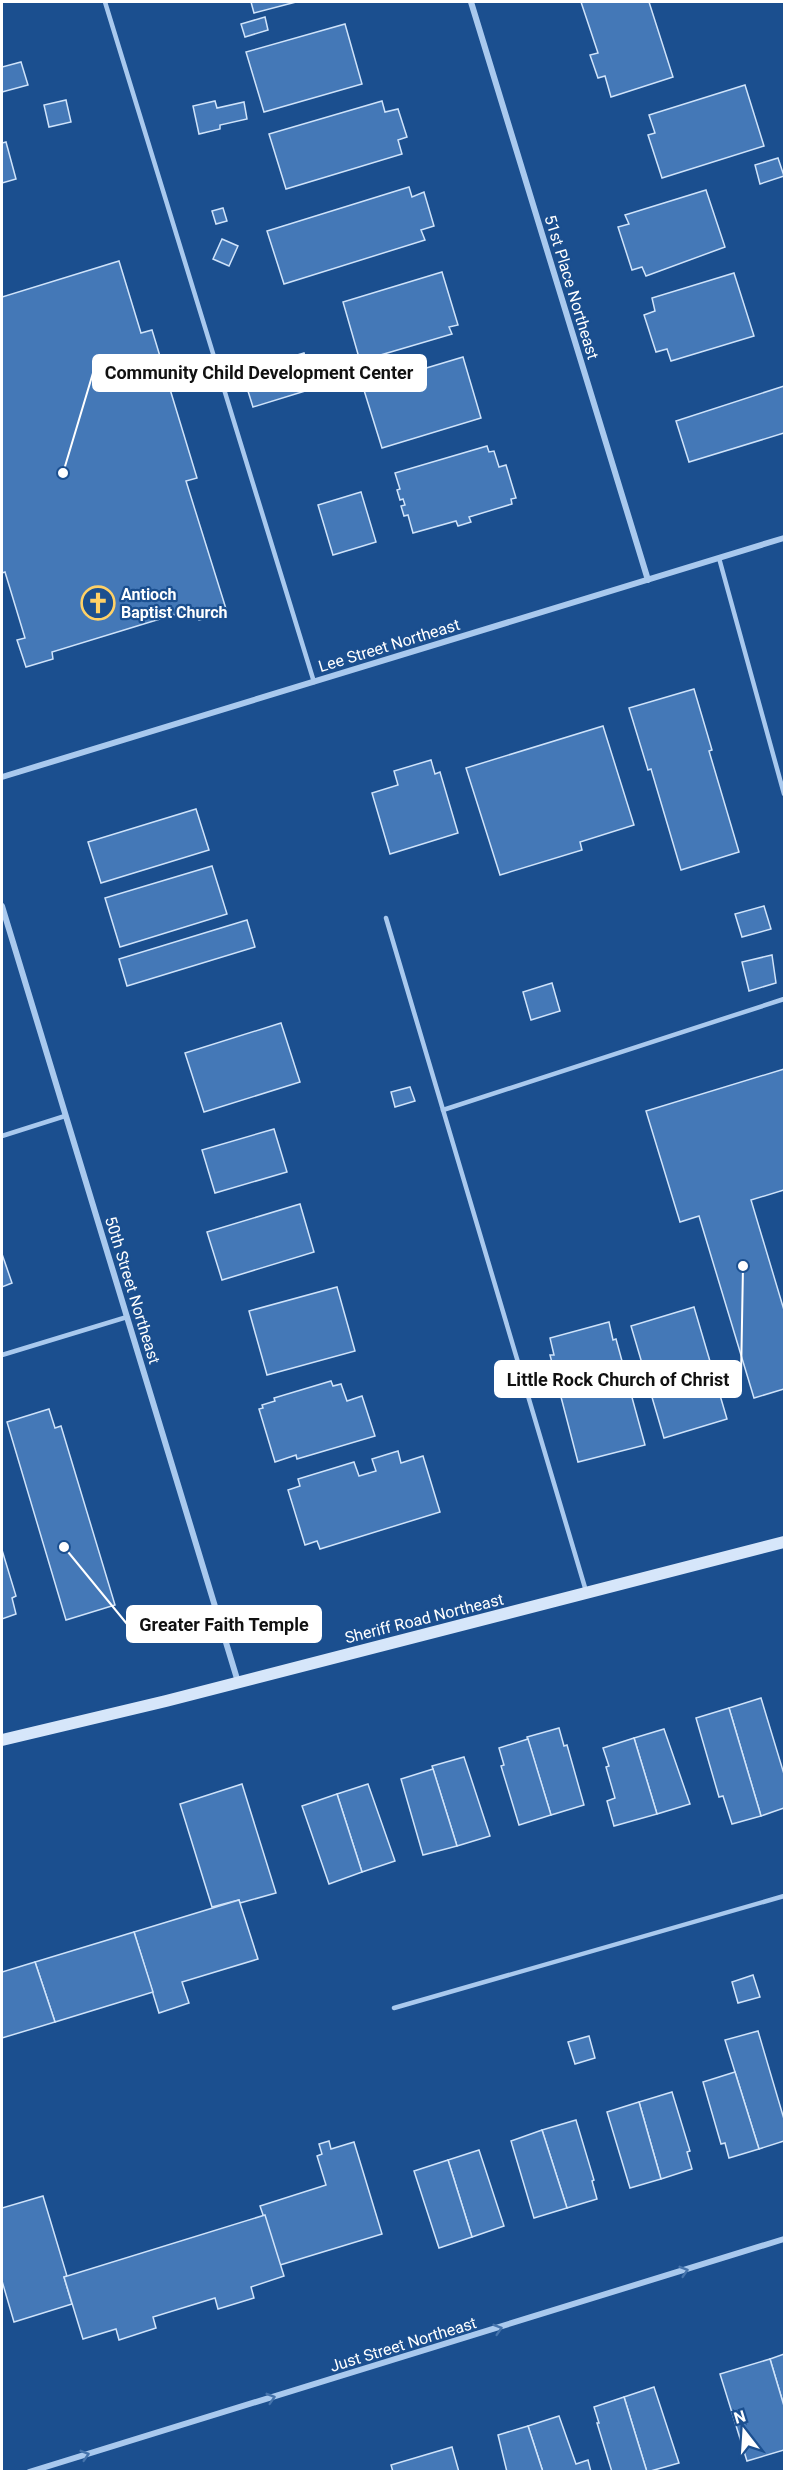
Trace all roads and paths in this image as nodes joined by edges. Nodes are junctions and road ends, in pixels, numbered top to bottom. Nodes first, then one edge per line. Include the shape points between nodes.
1 (105, 2) edge
2 (471, 2) edge
3 (784, 538) edge
4 (719, 558) junction
5 (648, 580) junction
6 (314, 681) junction
7 (2, 777) edge
8 (784, 794) edge
9 (2, 906) edge
10 (386, 918) dead end
11 (784, 999) edge
12 (443, 1110) junction
13 (65, 1116) junction
14 (2, 1136) edge
15 (127, 1317) junction
16 (2, 1355) edge
17 (784, 1542) edge
18 (587, 1594) junction
19 (238, 1683) junction
20 (2, 1740) edge
21 (784, 1896) edge
22 (394, 2008) dead end
23 (784, 2240) edge
24 (29, 2472) edge

1 - 6 lane
2 - 5 street, 51st Place Northeast
3 - 4 street, Lee Street Northeast
4 - 5 street, Lee Street Northeast
4 - 8 lane
5 - 6 street, Lee Street Northeast
6 - 7 street, Lee Street Northeast
9 - 13 street, 50th Street Northeast
10 - 12 lane
11 - 12 lane
12 - 18 lane
13 - 14 lane
13 - 15 street, 50th Street Northeast
15 - 16 lane
15 - 19 street, 50th Street Northeast
17 - 18 main road, Sheriff Road Northeast
18 - 19 main road, Sheriff Road Northeast
19 - 20 main road, Sheriff Road Northeast
21 - 22 lane
24 -> 23 street, Just Street Northeast

